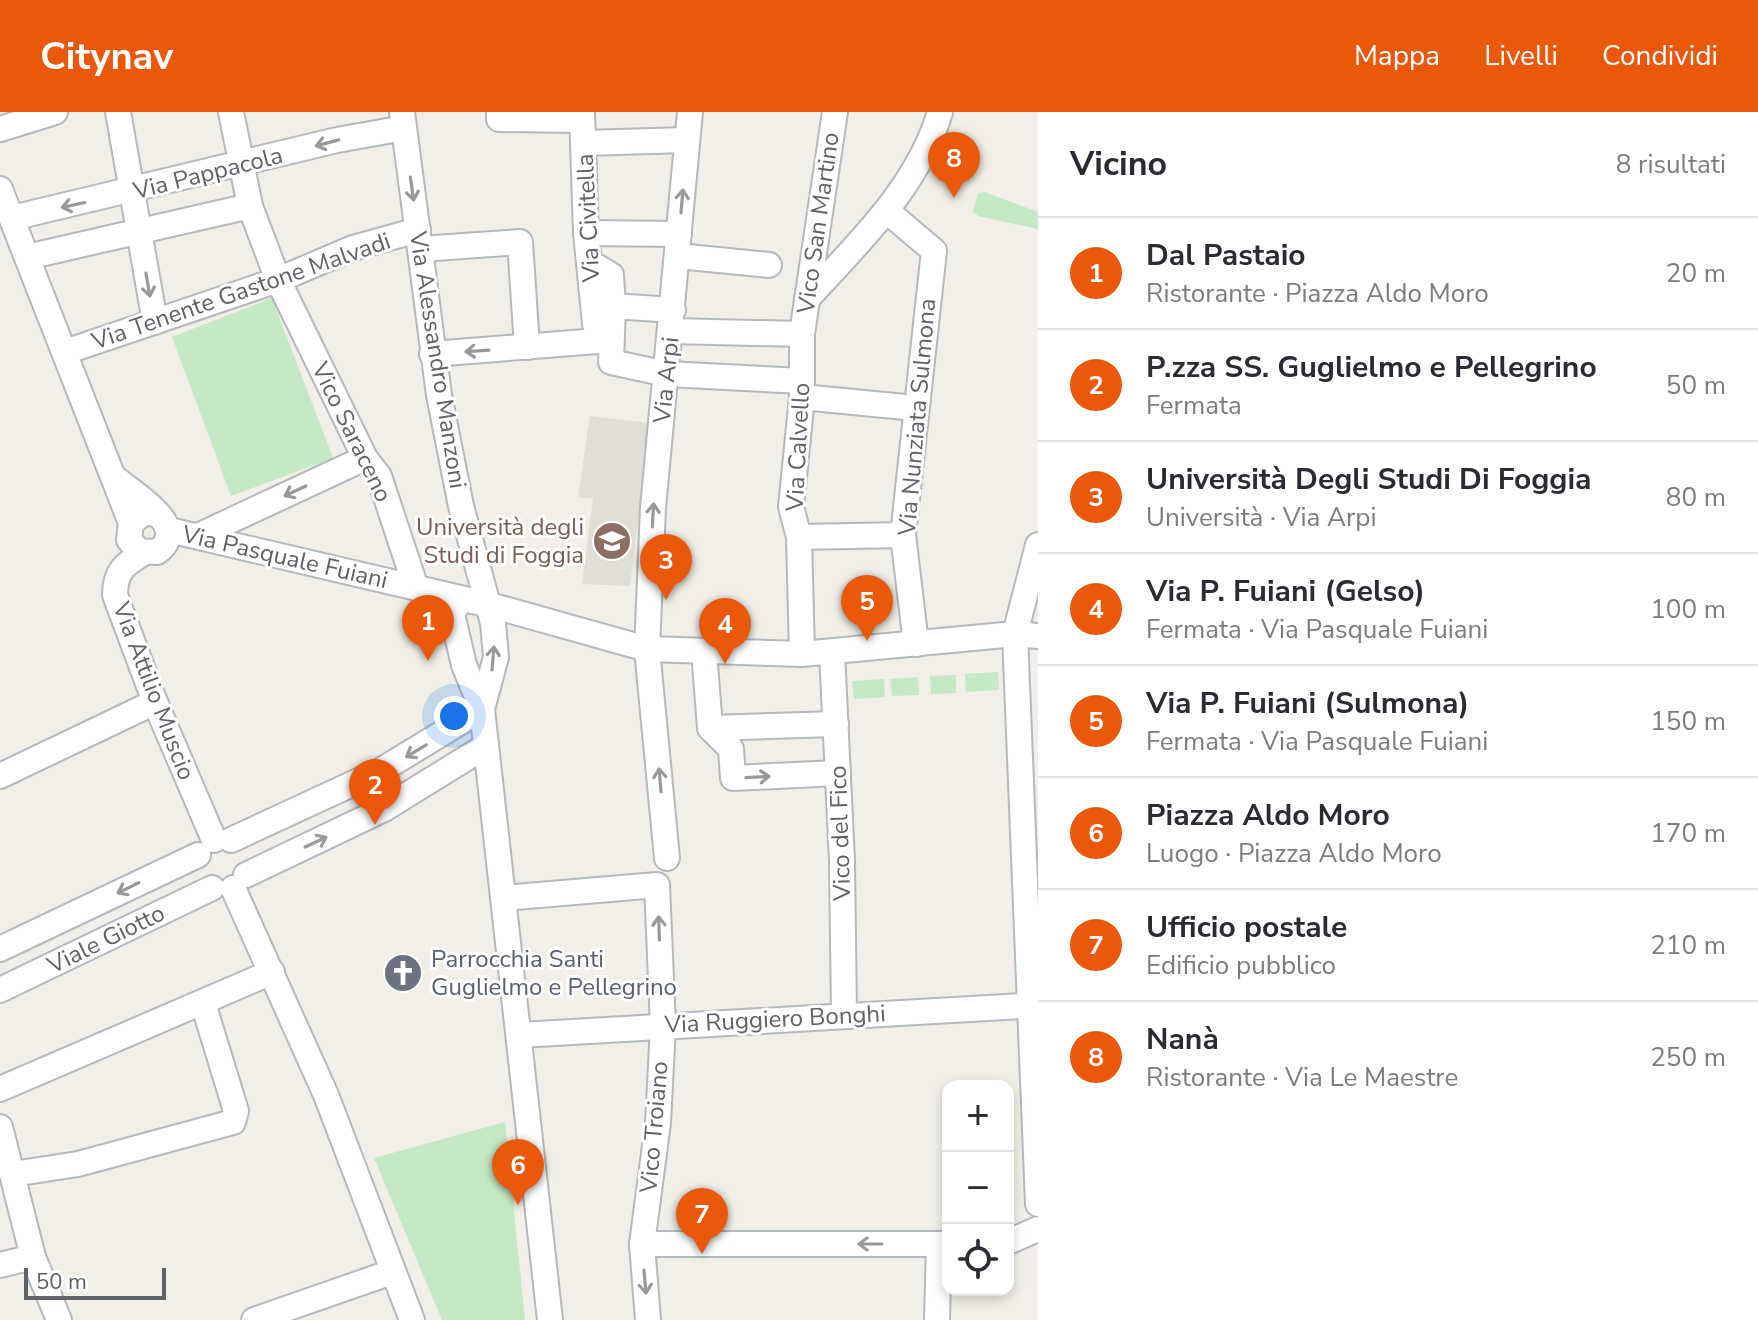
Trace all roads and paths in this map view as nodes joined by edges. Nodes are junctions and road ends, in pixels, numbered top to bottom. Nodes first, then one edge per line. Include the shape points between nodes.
1 (55, 112) edge
2 (118, 112) edge
3 (231, 112) edge
4 (499, 112) edge
5 (690, 112) edge
6 (835, 112) edge
7 (940, 112) edge
8 (528, 116) edge
9 (403, 120) edge
10 (582, 125) edge
11 (0, 129) edge
12 (687, 140) junction
13 (242, 166) junction
14 (0, 189) edge
15 (133, 192) junction
16 (250, 206) junction
17 (887, 211) junction
18 (12, 218) junction
19 (138, 231) junction
20 (586, 233) junction
21 (420, 240) junction
22 (678, 245) junction
23 (27, 257) junction
24 (589, 262) junction
25 (769, 265) dead end
26 (278, 280) junction
27 (807, 299) junction
28 (613, 306) junction
29 (672, 320) junction
30 (155, 322) junction
31 (603, 332) junction
32 (802, 334) junction
33 (527, 347) junction
34 (65, 352) junction
35 (432, 354) junction
36 (667, 374) junction
37 (802, 389) junction
38 (915, 408) junction
39 (365, 458) junction
40 (114, 477) junction
41 (164, 522) junction
42 (131, 523) junction
43 (200, 535) junction
44 (903, 535) junction
45 (799, 537) junction
46 (1038, 545) edge
47 (144, 553) junction
48 (416, 588) junction
49 (461, 599) junction
50 (490, 605) junction
51 (1026, 635) edge
52 (916, 644) junction
53 (647, 649) junction
54 (704, 651) junction
55 (832, 652) junction
56 (802, 654) junction
57 (155, 702) junction
58 (482, 709) junction
59 (836, 724) junction
60 (710, 728) junction
61 (486, 746) junction
62 (838, 773) junction
63 (0, 776) edge
64 (214, 845) junction
65 (667, 858) dead end
66 (230, 883) junction
67 (504, 898) junction
68 (0, 949) edge
69 (272, 972) junction
70 (0, 990) edge
71 (203, 1003) junction
72 (1034, 1005) edge
73 (844, 1015) junction
74 (663, 1026) junction
75 (520, 1035) junction
76 (0, 1089) edge
77 (0, 1127) edge
78 (13, 1174) junction
79 (1038, 1204) edge
80 (1038, 1229) edge
81 (1014, 1239) edge
82 (642, 1244) junction
83 (942, 1244) edge
84 (33, 1257) junction
85 (0, 1265) edge
86 (942, 1266) edge
87 (392, 1272) junction
88 (59, 1320) edge
89 (254, 1320) edge
90 (412, 1320) edge
91 (550, 1320) edge
92 (648, 1320) edge
93 (937, 1320) edge

1 - 11 street
2 - 15 street
3 - 13 street, Vico Saraceno
4 - 8 street via 499,119
5 - 12 street, Via Arpi
6 - 27 street, Vico San Martino
7 - 17 street via 931,144
8 - 10 street
9 -> 13 street, Via Pappacola
9 -> 21 street, Via Alessandro Manzoni
10 - 12 street
10 - 20 street, Via Civitella
22 -> 12 street, Via Arpi
13 - 15 street, Via Pappacola
13 - 16 street, Vico Saraceno
14 - 18 street, Via Pasquale Fuiani
15 -> 18 street, Via Pappacola
15 - 19 street
16 - 19 street
16 - 26 street, Vico Saraceno
17 - 27 street
17 - 38 street, Via Nunziata Sulmona via 934,251
18 - 23 street, Via Pasquale Fuiani
19 - 23 street
19 -> 30 street
20 - 22 street
20 - 24 street, Via Civitella
21 - 26 street, Via Tenente Gastone Malvadi via 353,248
21 - 33 street, Via Tenente Gastone Malvadi via 520,242
21 - 35 street, Via Alessandro Manzoni
22 - 25 street
22 - 29 street, Via Arpi
23 - 34 street, Via Pasquale Fuiani
24 - 28 street via 611,275
24 - 31 street, Via Civitella
26 - 30 street, Via Tenente Gastone Malvadi
26 - 39 street, Vico Saraceno
27 - 32 street, Vico San Martino
28 - 29 street
28 - 31 street
29 - 32 street
29 - 36 street, Via Arpi
30 - 34 street, Via Tenente Gastone Malvadi
31 - 33 street
31 - 36 street via 611,362
32 - 37 street, Via Calvello
33 -> 35 street
34 - 40 street, Via Pasquale Fuiani
35 - 50 street, Via Alessandro Manzoni via 461,506
36 - 37 street
53 -> 36 street, Via Arpi via 653,508
37 - 38 street
37 - 45 street, Via Calvello via 791,507
38 - 44 street, Via Nunziata Sulmona
39 -> 43 street
39 - 48 street, Vico Saraceno via 379,476
40 - 41 street, Via Pasquale Fuiani
40 - 42 street
41 - 42 street via 145,512
41 - 43 street, Via Pasquale Fuiani
41 - 47 street via 163,547
42 - 47 street via 129,540
43 - 48 street, Via Pasquale Fuiani
44 - 45 street
44 - 52 street, Via Nunziata Sulmona
45 - 56 street, Via Calvello
46 - 51 street
47 - 57 street, Via Attilio Muscio via 115,577 115,595
48 - 49 street, Via Pasquale Fuiani
49 - 50 street, Via Pasquale Fuiani
49 - 58 street via 452,614
50 - 53 street, Via Pasquale Fuiani
58 -> 50 street, Via Alessandro Manzoni via 496,657
51 - 52 street, Via Pasquale Fuiani
51 - 72 street
52 - 55 street, Via Pasquale Fuiani
53 - 54 street, Via Pasquale Fuiani
65 -> 53 street
54 - 56 street, Via Pasquale Fuiani
54 - 60 street
55 - 56 street, Via Pasquale Fuiani
55 - 59 street, Vico del Fico
57 - 63 street
57 - 64 street, Via Attilio Muscio
58 - 61 street
58 -> 64 street, Viale Giotto via 380,771
59 - 60 street
59 - 62 street, Vico del Fico
60 -> 62 street via 731,749 733,778
66 -> 61 street, Viale Giotto via 384,809
61 - 67 street
62 - 73 street, Vico del Fico
64 - 66 street via 244,851
64 - 66 street via 199,876
64 -> 68 street, Viale Giotto
66 - 69 street
66 - 70 street, Viale Giotto
74 -> 67 street, Vico Troiano via 657,885
67 - 75 street
69 - 71 street
69 - 87 street via 347,1145
71 - 76 street
71 - 78 street via 236,1111 233,1122 78,1164
72 - 73 street, Via Ruggiero Bonghi
72 - 79 street
73 - 74 street, Via Ruggiero Bonghi
74 - 75 street, Via Ruggiero Bonghi
74 - 82 street, Vico Troiano via 658,1123
75 - 91 street
77 - 78 street
78 - 84 street
80 - 81 street
83 -> 82 street
82 -> 92 street, Vico Troiano
84 - 85 street
84 - 88 street
86 - 93 street
87 - 89 street
87 - 90 street

